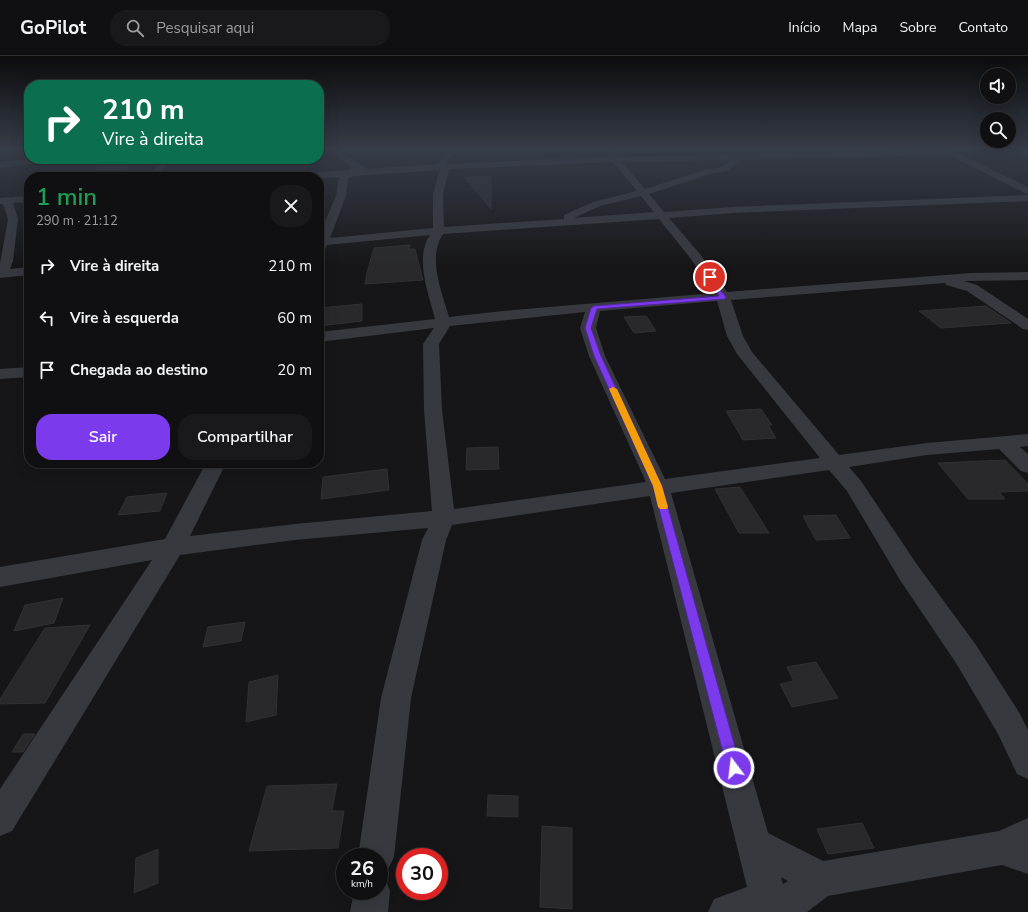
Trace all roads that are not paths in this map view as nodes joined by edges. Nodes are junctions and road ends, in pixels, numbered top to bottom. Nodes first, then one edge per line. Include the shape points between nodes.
1 (344, 188) edge
2 (439, 188) edge
3 (639, 188) edge
4 (656, 188) edge
5 (642, 192) junction
6 (1028, 198) edge
7 (24, 199) edge
8 (3, 201) edge
9 (661, 215) junction
10 (549, 224) junction
11 (439, 231) junction
12 (324, 235) edge
13 (324, 244) edge
14 (24, 271) edge
15 (1, 274) edge
16 (1028, 276) edge
17 (971, 282) junction
18 (723, 297) junction
19 (594, 308) junction
20 (444, 323) junction
21 (1028, 326) edge
22 (324, 336) edge
23 (24, 372) edge
24 (0, 374) edge
25 (1028, 440) edge
26 (1004, 442) junction
27 (833, 462) junction
28 (1028, 466) edge
29 (213, 468) edge
30 (658, 486) junction
31 (444, 518) junction
32 (173, 547) junction
33 (0, 577) edge
34 (1028, 763) edge
35 (0, 819) edge
36 (754, 844) junction
37 (1019, 846) edge
38 (377, 848) edge
39 (821, 879) junction
40 (371, 900) edge
41 (772, 907) edge
42 (369, 912) edge
43 (727, 912) edge

1 - 12 street
2 - 11 street
3 - 5 street
4 - 5 street
5 - 9 street
5 - 10 street via 597,204
6 - 9 street
7 - 8 street
8 - 15 street via 13,219 7,261
9 - 10 street
9 - 18 street via 696,257
10 - 11 street
11 - 13 street
11 - 20 street via 433,237 430,246 433,286
14 - 15 street
16 - 17 street
17 - 18 street via 941,279
17 - 21 street
18 - 19 street
18 - 27 street via 735,336 745,354
19 - 20 street via 503,315
19 - 30 street via 588,328 597,356
20 - 22 street
20 - 31 street via 431,344 433,410
23 - 24 street
25 - 26 street
26 - 27 street via 927,448
26 - 28 street
27 - 30 street
27 - 34 street via 854,486 909,573 966,654 1009,724
29 - 32 street
30 - 31 street
30 - 36 street
31 - 32 street
31 - 38 street via 434,540 396,698
32 - 33 street
32 - 35 street
36 - 39 street
36 - 41 street
37 - 39 street
39 - 41 street
40 - 42 street
41 - 43 street

